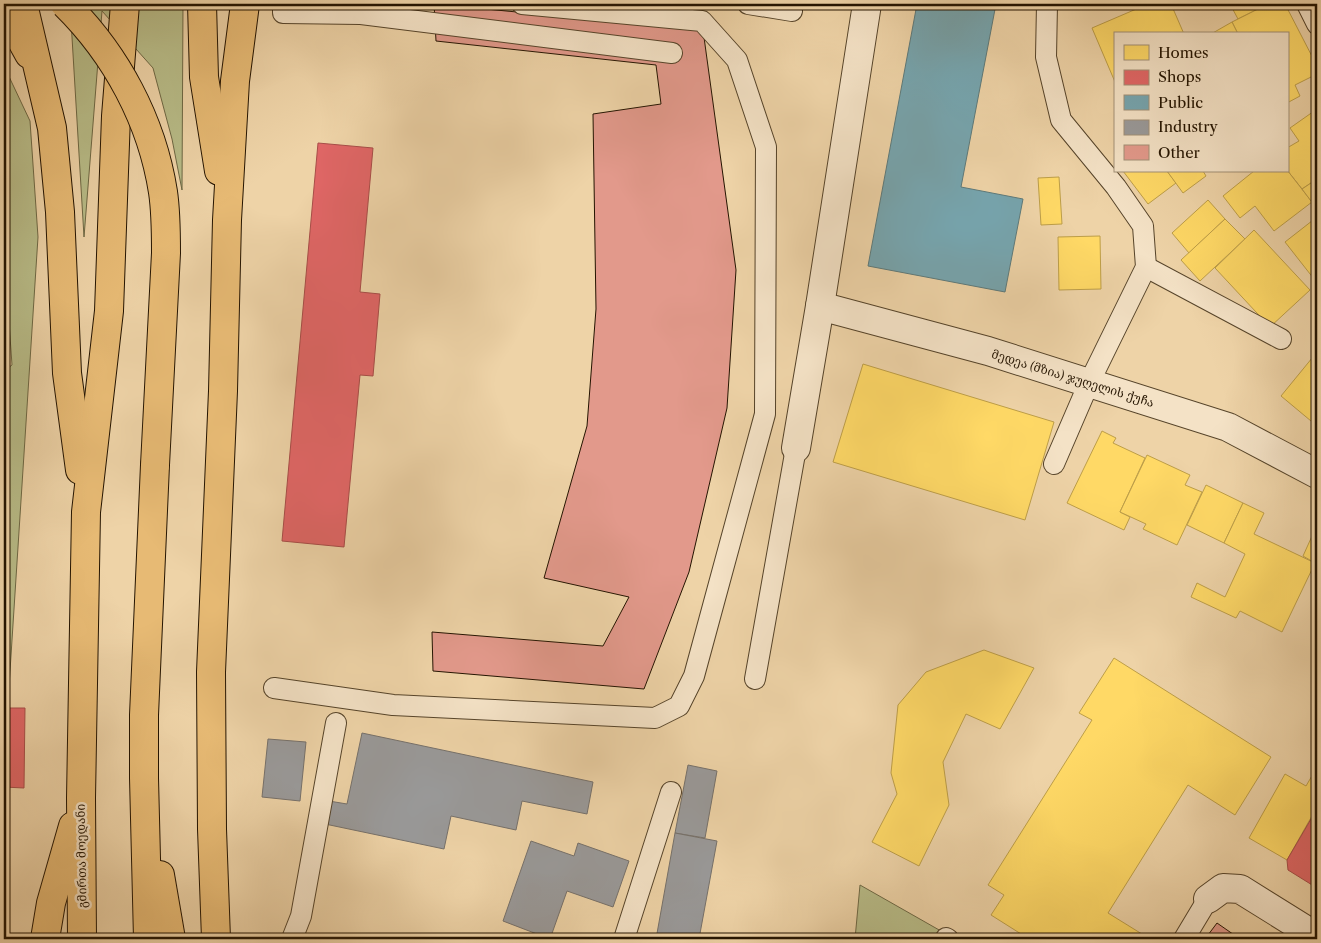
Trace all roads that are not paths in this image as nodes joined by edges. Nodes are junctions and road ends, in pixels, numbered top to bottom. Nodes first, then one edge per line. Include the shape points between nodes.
1 (23, 4) edge
2 (65, 4) edge
3 (125, 4) edge
4 (202, 4) edge
5 (245, 4) edge
6 (284, 4) edge
7 (388, 4) edge
8 (522, 4) edge
9 (748, 4) edge
10 (867, 4) edge
11 (1047, 4) edge
12 (1307, 4) edge
13 (792, 12) dead end
14 (361, 14) junction
15 (4, 19) edge
16 (1317, 24) edge
17 (672, 53) dead end
18 (40, 74) junction
19 (227, 220) junction
20 (1146, 267) junction
21 (820, 306) junction
22 (1281, 339) dead end
23 (1089, 383) junction
24 (796, 448) joint
25 (1054, 464) dead end
26 (1317, 474) edge
27 (86, 512) junction
28 (755, 679) dead end
29 (274, 688) dead end
30 (336, 723) dead end
31 (144, 778) junction
32 (671, 792) dead end
33 (81, 798) junction
34 (212, 829) junction
35 (1208, 899) joint
36 (1317, 937) edge
37 (45, 939) edge
38 (82, 939) edge
39 (148, 939) edge
40 (171, 939) edge
41 (200, 939) edge
42 (216, 939) edge
43 (292, 939) edge
44 (624, 939) edge
45 (1184, 939) edge

1 - 18 main road
2 - 31 main road, bridge via 112,60 127,86 156,160 166,219 145,669
3 - 27 main road, bridge via 116,116 109,311
4 - 19 main road via 204,77
5 - 19 main road via 235,80
6 - 14 lane via 283,13
7 - 14 lane
8 - 29 lane via 702,21 737,60 766,147 765,414 694,676 679,706 655,718 392,705
9 - 13 lane
10 - 21 street
11 - 20 lane via 1046,57 1061,120 1116,187 1143,226
12 - 16 lane
14 - 17 lane
15 - 18 main road via 18,34
18 - 27 main road via 52,128 60,212 67,373
19 - 34 main road via 211,672
20 - 22 lane
20 - 23 lane
21 - 23 street, მედეა (მზია) ჯუღელის ქუჩა via 988,351
21 - 24 street
23 - 25 lane
23 - 26 street, მედეა (მზია) ჯუღელის ქუჩა via 1228,427
24 - 28 lane
27 - 33 main road
30 - 43 lane via 301,916
31 - 39 main road
31 - 40 main road
32 - 44 lane
33 - 37 main road, გმირთა მოედანი via 51,903
33 - 38 main road, გმირთა მოედანი
34 - 41 main road
34 - 42 main road
35 - 36 street via 1223,888 1240,889
35 - 45 lane

